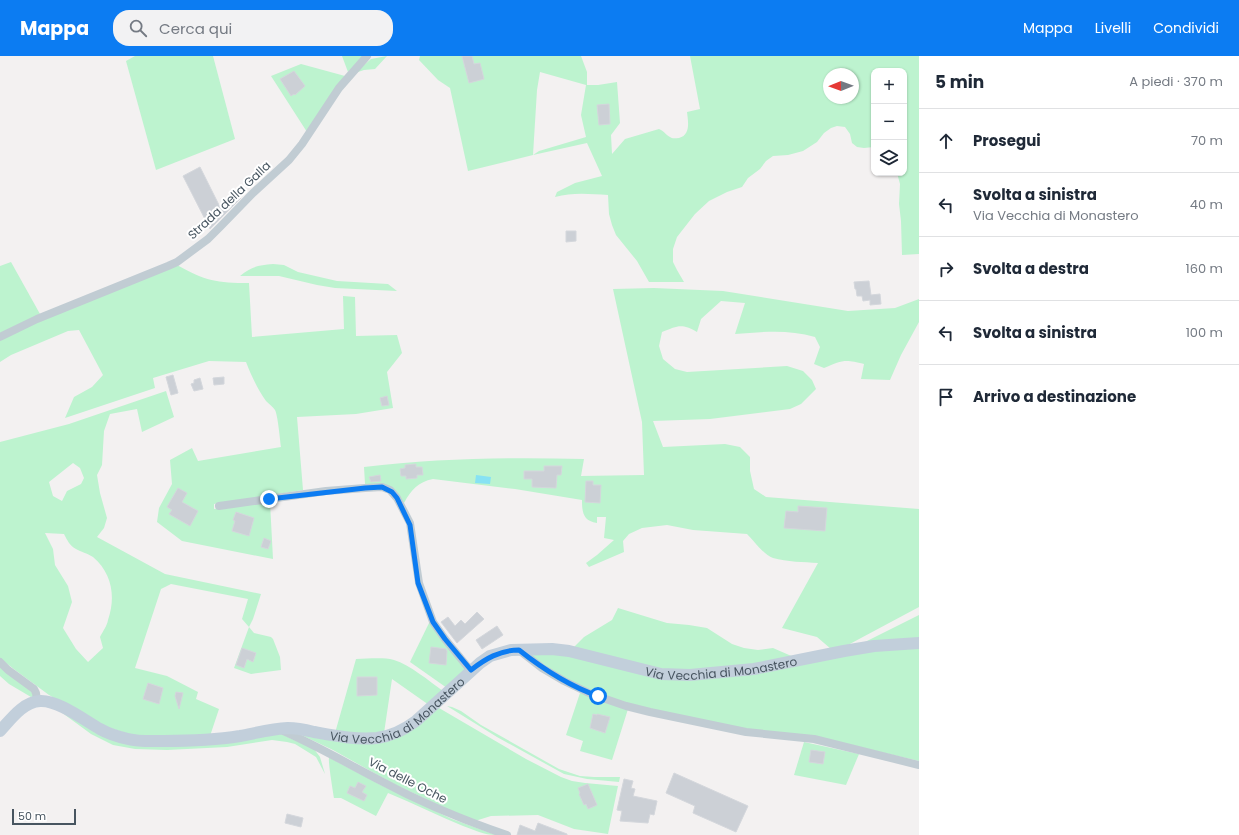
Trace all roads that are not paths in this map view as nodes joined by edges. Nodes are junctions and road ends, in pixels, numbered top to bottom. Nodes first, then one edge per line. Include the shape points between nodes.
1 (367, 56) edge
2 (0, 337) edge
3 (218, 506) dead end
4 (919, 643) edge
5 (519, 650) junction
6 (0, 662) edge
7 (471, 670) junction
8 (38, 701) junction
9 (279, 729) junction
10 (0, 731) edge
11 (919, 765) edge
12 (507, 835) edge

1 - 2 street, Strada della Galla via 339,88 289,160 201,245 177,262 37,318
3 - 7 street via 326,491 382,487 390,490 410,522 418,583 433,622
4 - 5 street, Via Vecchia di Monastero via 844,650 754,669 682,675 655,672 565,650
5 - 7 street, Via Vecchia di Monastero via 490,656
5 - 11 street via 564,681 621,704 746,732 819,740
6 - 8 street via 34,689
7 - 9 street, Via Vecchia di Monastero via 416,721 388,736 355,739 297,729
8 - 9 street, Via Vecchia di Monastero via 52,703 107,732 134,740 208,740
8 - 10 street via 25,706
9 - 12 street, Via delle Oche via 445,812

